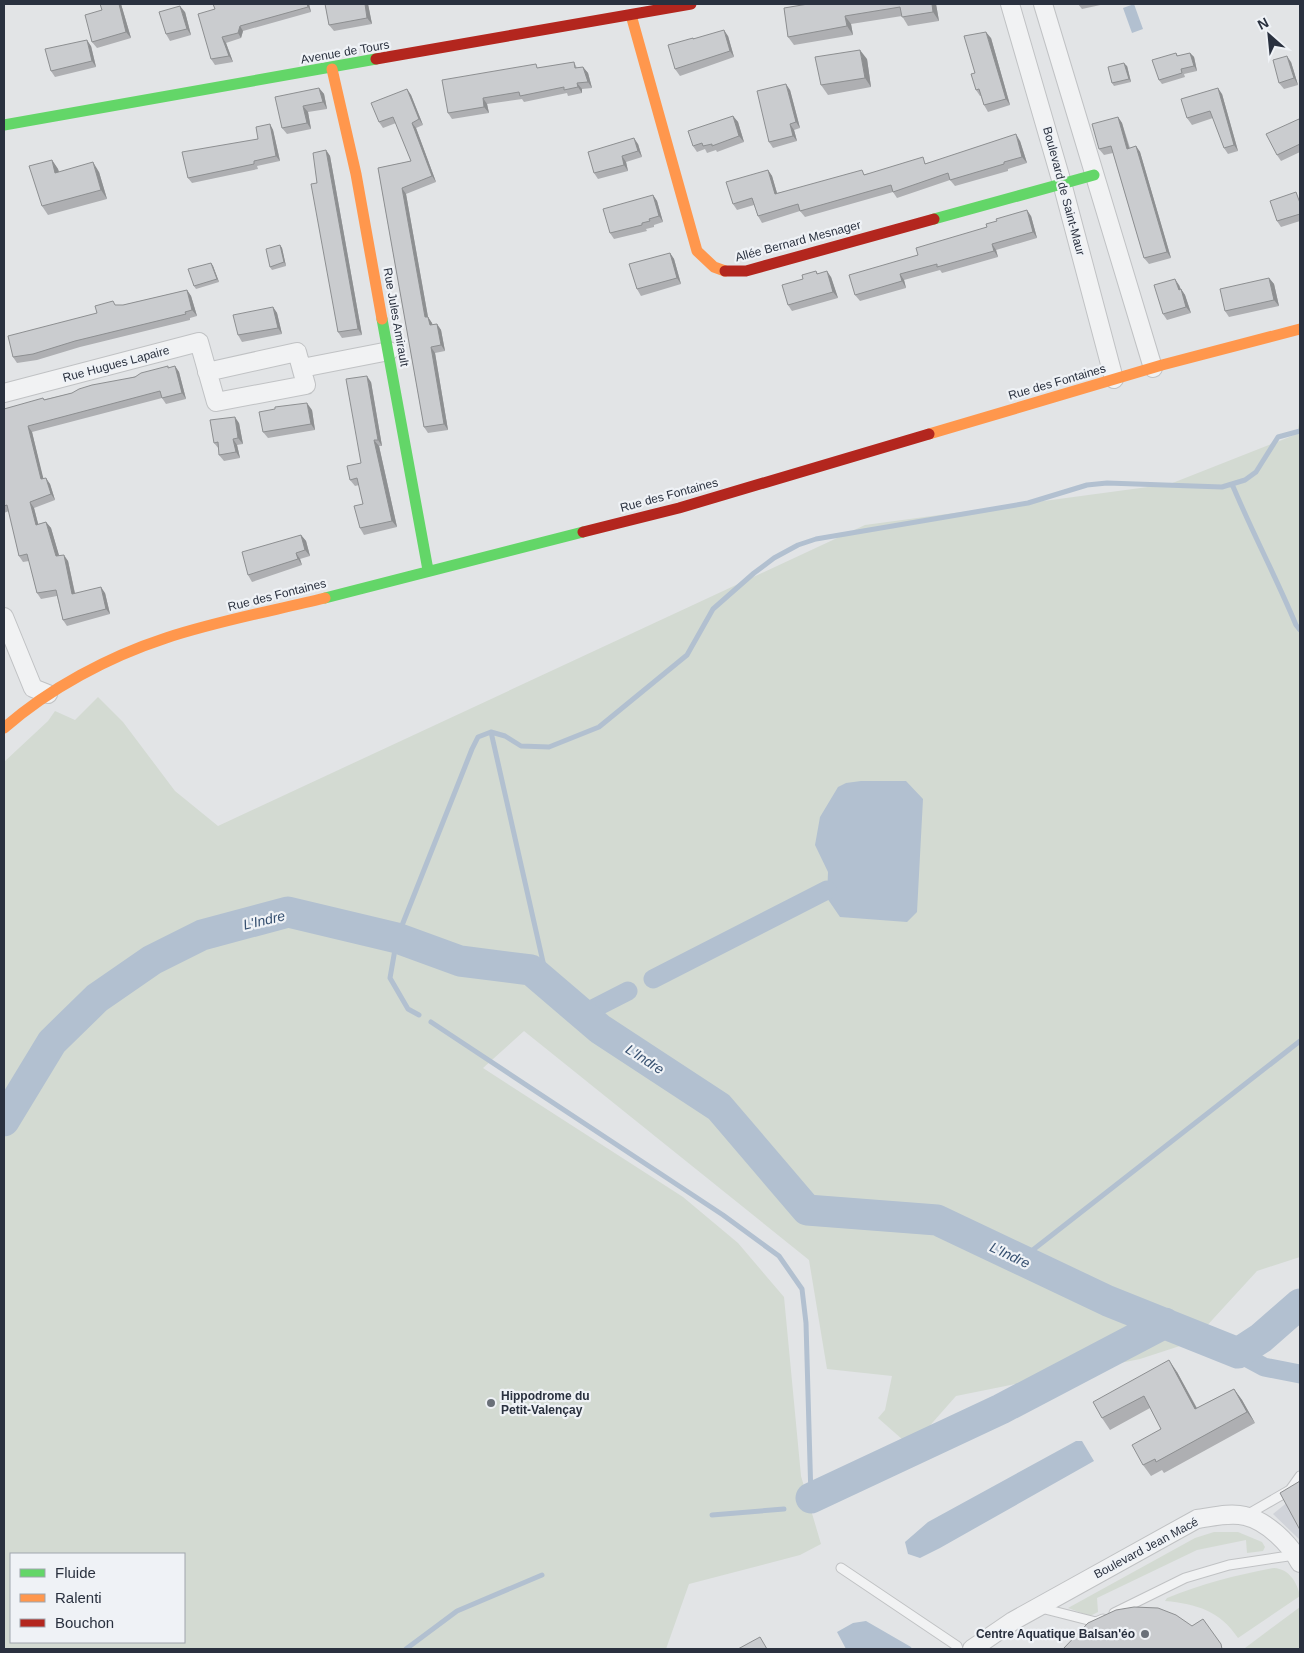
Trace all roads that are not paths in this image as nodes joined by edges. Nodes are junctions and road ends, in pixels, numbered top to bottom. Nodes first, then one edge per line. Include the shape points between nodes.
1 (689, 4) edge
2 (1010, 4) edge
3 (1043, 4) edge
4 (631, 15) junction
5 (332, 69) junction
6 (4, 125) edge
7 (1094, 175) junction
8 (1062, 183) junction
9 (1300, 329) edge
10 (389, 351) junction
11 (302, 368) junction
12 (1153, 368) junction
13 (207, 372) junction
14 (1114, 379) junction
15 (4, 393) edge
16 (428, 570) junction
17 (4, 617) edge
18 (9, 645) edge
19 (48, 694) junction
20 (4, 728) edge
21 (1300, 1476) edge
22 (1245, 1516) junction
23 (1298, 1559) edge
24 (841, 1568) dead end
25 (1038, 1607) junction
26 (958, 1649) edge
27 (972, 1649) edge

1 - 4 street, Avenue de Tours
2 - 8 street, Boulevard de Saint-Maur
3 - 7 street
4 - 5 street, Avenue de Tours
4 - 8 street, Allée Bernard Mesnager via 697,251 707,263 727,273
5 - 6 street, Avenue de Tours
5 - 10 street, Rue Jules Amirault via 356,174
7 - 8 street, Allée Bernard Mesnager
7 - 12 street
8 - 14 street, Boulevard de Saint-Maur
9 - 12 street, Rue des Fontaines
10 - 11 street
10 - 16 street, Rue Jules Amirault
11 - 13 street via 297,352
11 - 13 street, Rue Hugues Lapaire via 306,384 216,402
12 - 14 street, Rue des Fontaines
13 - 15 street, Rue Hugues Lapaire via 199,342
14 - 16 street, Rue des Fontaines via 679,508
16 - 19 street, Rue des Fontaines via 166,638 111,661
17 - 18 street
18 - 19 street via 33,688
19 - 20 street, Rue des Fontaines
21 - 22 lane via 1290,1490
22 - 23 street, Boulevard Jean Macé via 1279,1534
22 - 25 street, Boulevard Jean Macé via 1197,1519
23 - 25 lane via 1228,1565 1185,1578 1096,1622
24 - 26 lane
25 - 27 street, Boulevard Jean Macé

